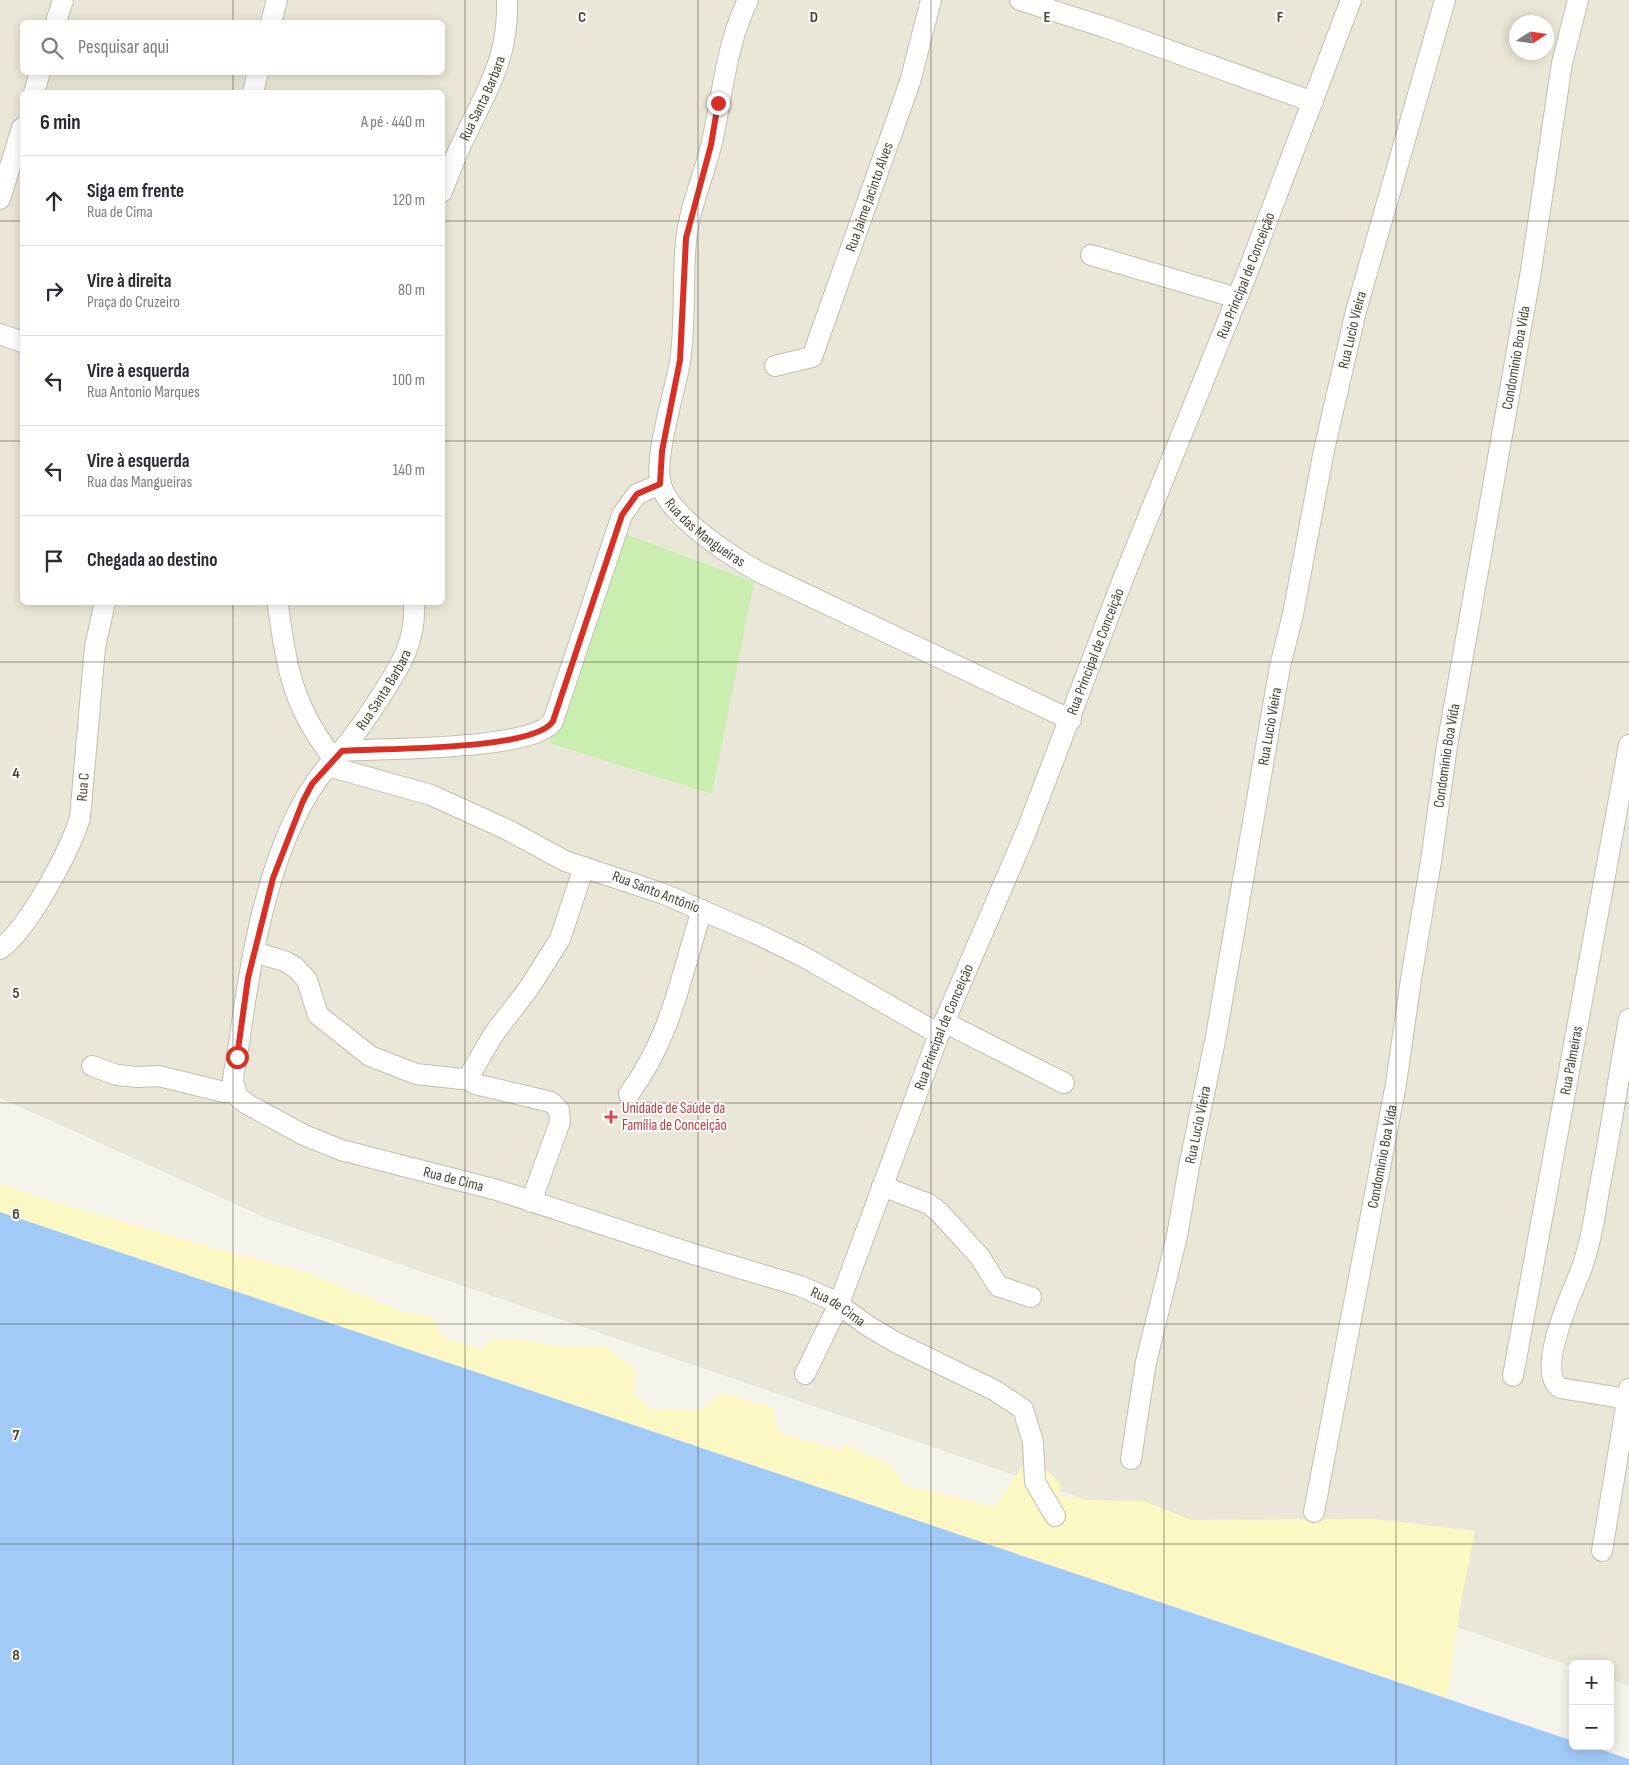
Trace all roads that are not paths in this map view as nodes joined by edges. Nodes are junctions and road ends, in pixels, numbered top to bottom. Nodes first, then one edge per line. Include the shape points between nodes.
1 (63, 0) edge
2 (277, 0) edge
3 (507, 0) edge
4 (748, 0) edge
5 (931, 0) edge
6 (1020, 0) edge
7 (1351, 0) edge
8 (1445, 0) edge
9 (1578, 0) edge
10 (57, 20) edge
11 (272, 20) edge
12 (39, 75) edge
13 (257, 75) edge
14 (35, 90) edge
15 (254, 90) edge
16 (1313, 102) junction
17 (20, 134) edge
18 (445, 184) edge
19 (0, 199) edge
20 (1091, 256) dead end
21 (1237, 298) junction
22 (0, 334) edge
23 (20, 341) edge
24 (775, 366) dead end
25 (660, 484) junction
26 (104, 605) edge
27 (414, 605) edge
28 (278, 606) dead end
29 (1071, 720) junction
30 (1629, 745) edge
31 (335, 759) junction
32 (584, 867) junction
33 (702, 910) junction
34 (0, 948) edge
35 (254, 952) junction
36 (1629, 1019) edge
37 (942, 1028) junction
38 (92, 1066) dead end
39 (472, 1080) junction
40 (1064, 1082) dead end
41 (235, 1091) junction
42 (628, 1094) dead end
43 (882, 1186) junction
44 (531, 1202) junction
45 (1031, 1297) dead end
46 (839, 1304) junction
47 (805, 1374) dead end
48 (1513, 1376) dead end
49 (1628, 1394) edge
50 (1131, 1460) dead end
51 (1314, 1512) dead end
52 (1055, 1516) dead end
53 (1602, 1551) dead end

1 - 10 street
2 - 11 street
3 - 18 street, Rua Santa Barbara via 507,26 495,76
4 - 25 street, Rua das Mangueiras via 739,17 728,55 711,145 686,238 680,360 662,451
5 - 24 street, Rua Jaime Jacinto Alves via 910,82 812,357
6 - 16 street
7 - 16 street, Rua Principal de Conceição
8 - 50 street, Rua Lucio Vieira via 1358,302 1324,450 1280,666 1216,1036 1177,1236 1146,1362
9 - 51 street, Condominio Boa Vida via 1562,63 1530,277 1451,718 1396,1084
12 - 14 street
13 - 15 street
16 - 21 street, Rua Principal de Conceição
17 - 19 street
20 - 21 street
21 - 29 street, Rua Principal de Conceição via 1123,579
22 - 23 street
25 - 29 street, Rua das Mangueiras via 673,505 698,530 738,560
25 - 31 street via 637,494 622,515 553,721 548,727 537,734 507,740
26 - 34 street, Rua C via 94,647 80,818 56,874 16,933
27 - 31 street, Rua Santa Barbara via 406,657 354,738
28 - 31 street via 289,676 301,710
29 - 37 street, Rua Principal de Conceição
30 - 48 street, Rua Palmeiras
31 - 32 street, Rua Santo Antônio via 361,775 432,795
31 - 35 street via 312,784 288,835
32 - 33 street, Rua Santo Antônio
32 - 39 street via 560,939 473,1068
33 - 37 street, Rua Santo Antônio via 804,957
33 - 42 street via 670,1020 651,1062
35 - 39 street via 295,967 307,980 318,1015 370,1056 416,1074
35 - 41 street via 233,1074
36 - 49 street via 1588,1244 1552,1359 1552,1378 1560,1388
37 - 40 street, Rua Santo Antônio
37 - 43 street, Rua Principal de Conceição
38 - 41 street via 117,1075 159,1076 224,1092
39 - 44 street via 488,1089 551,1102 559,1110 560,1122
41 - 44 street, Rua de Cima via 242,1101 264,1115 341,1150 461,1179
43 - 45 street via 929,1204 980,1257 998,1286
43 - 46 street, Rua Principal de Conceição
44 - 46 street, Rua de Cima via 800,1286
46 - 47 street, Rua Principal de Conceição
46 - 52 street, Rua de Cima via 888,1338 986,1385 1023,1409 1033,1442 1035,1482
49 - 53 street

